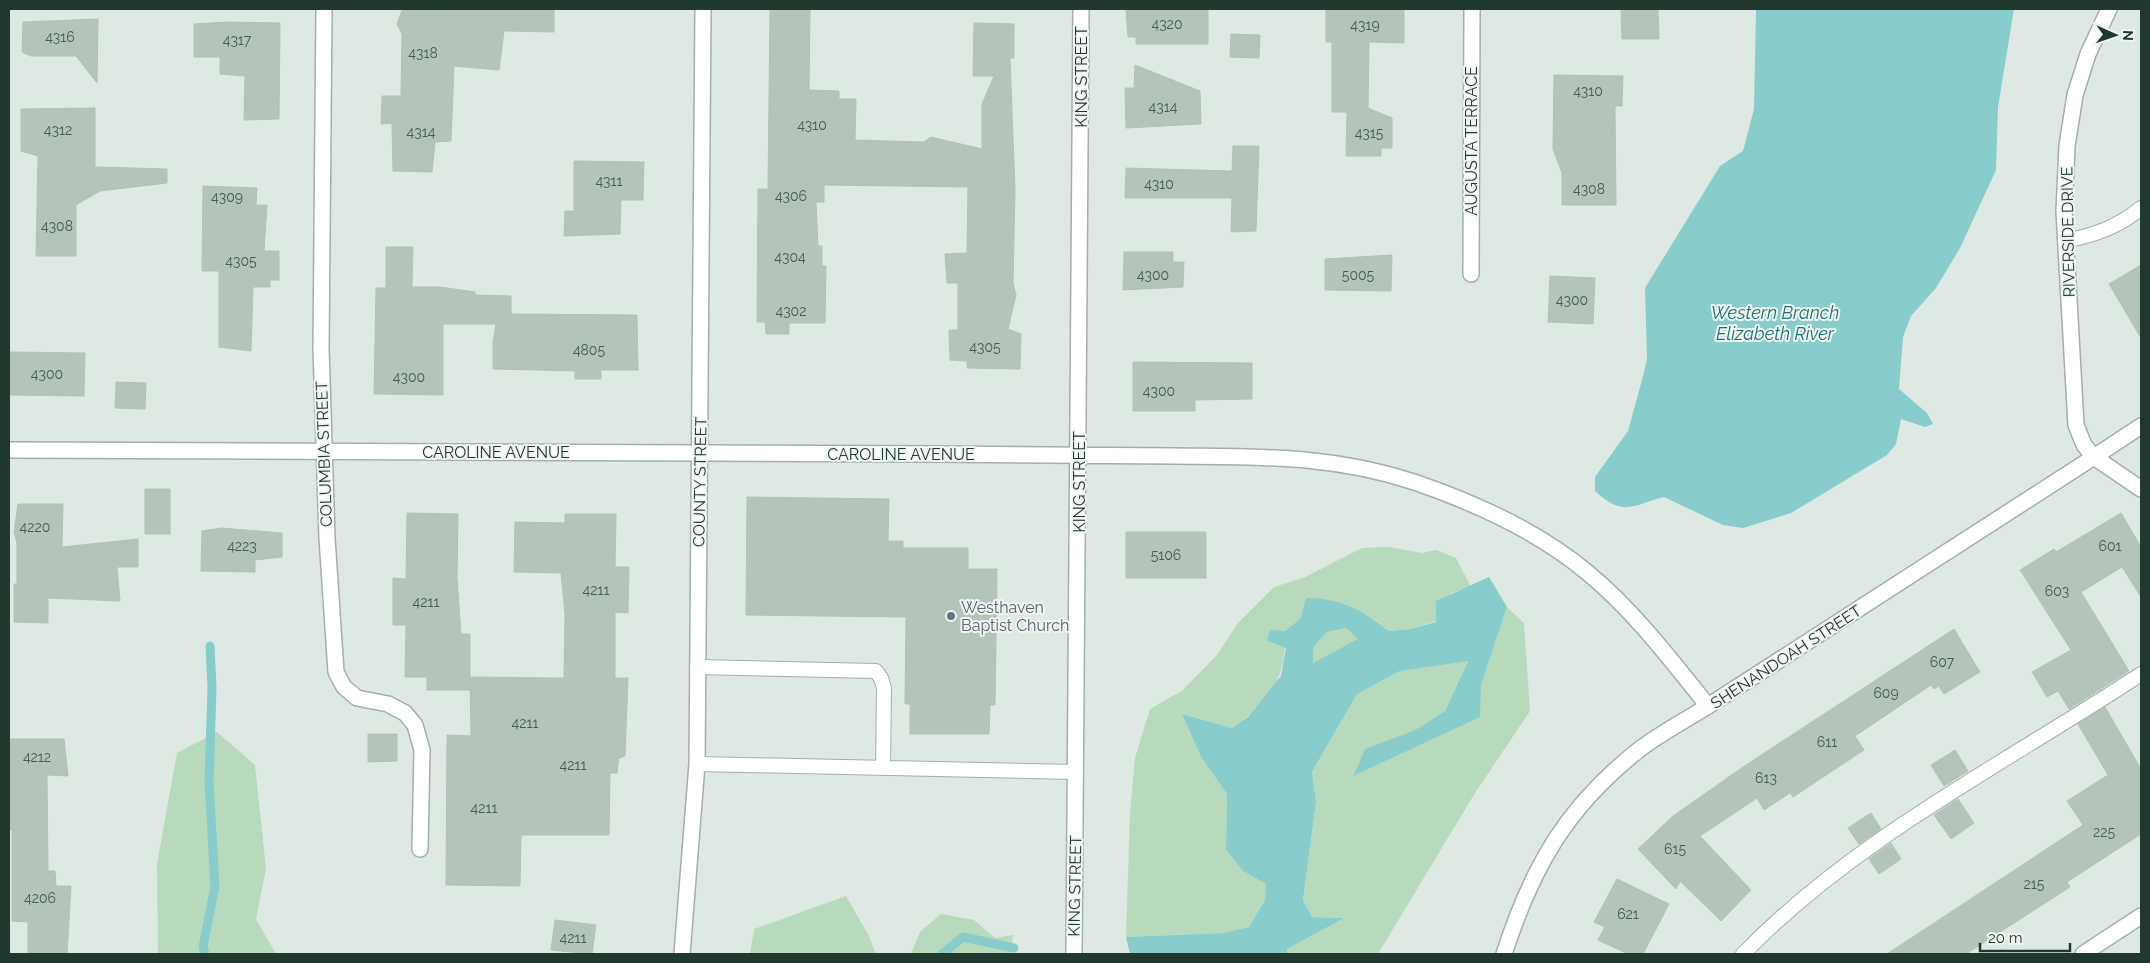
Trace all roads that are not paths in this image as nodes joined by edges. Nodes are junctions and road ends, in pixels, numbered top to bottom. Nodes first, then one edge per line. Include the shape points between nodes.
1 (324, 9) edge
2 (703, 9) edge
3 (1081, 9) edge
4 (1472, 9) edge
5 (2109, 9) edge
6 (2141, 208) edge
7 (2065, 241) junction
8 (1471, 274) dead end
9 (2141, 426) edge
10 (9, 450) edge
11 (324, 451) junction
12 (700, 453) junction
13 (1079, 454) junction
14 (2094, 457) junction
15 (2141, 489) edge
16 (698, 667) junction
17 (2141, 674) edge
18 (1708, 706) junction
19 (697, 764) junction
20 (883, 768) junction
21 (1076, 772) junction
22 (420, 849) dead end
23 (2141, 916) edge
24 (682, 954) edge
25 (1074, 954) edge
26 (1504, 954) edge
27 (1743, 954) edge
28 (2083, 954) edge

1 - 11 street, COLUMBIA STREET
2 - 12 street, COUNTY STREET
3 - 13 street, KING STREET
4 - 8 street, AUGUSTA TERRACE
5 - 7 street, RIVERSIDE DRIVE via 2088,54 2075,95 2067,146
6 - 7 lane via 2099,234
7 - 14 street, RIVERSIDE DRIVE via 2076,425 2084,445
9 - 14 street, SHENANDOAH STREET
10 - 11 street, CAROLINE AVENUE
11 - 12 street, CAROLINE AVENUE
11 - 22 street, COLUMBIA STREET via 336,672 344,687 357,698 388,704 405,713 415,725 422,750
12 - 13 street, CAROLINE AVENUE
12 - 16 street, COUNTY STREET
13 - 18 street, CAROLINE AVENUE via 1297,457 1354,466 1411,481 1466,502 1510,522 1590,575 1651,636
13 - 21 street, KING STREET
14 - 15 street
14 - 18 street, SHENANDOAH STREET
16 - 19 street, COUNTY STREET
16 - 20 lane via 876,671 884,688
17 - 27 lane via 1923,810 1836,872 1779,918
18 - 26 street, SHENANDOAH STREET via 1642,748 1599,784 1567,820 1542,859 1514,920
19 - 20 lane
19 - 24 street, COUNTY STREET
20 - 21 lane
21 - 25 street, KING STREET
23 - 28 street

